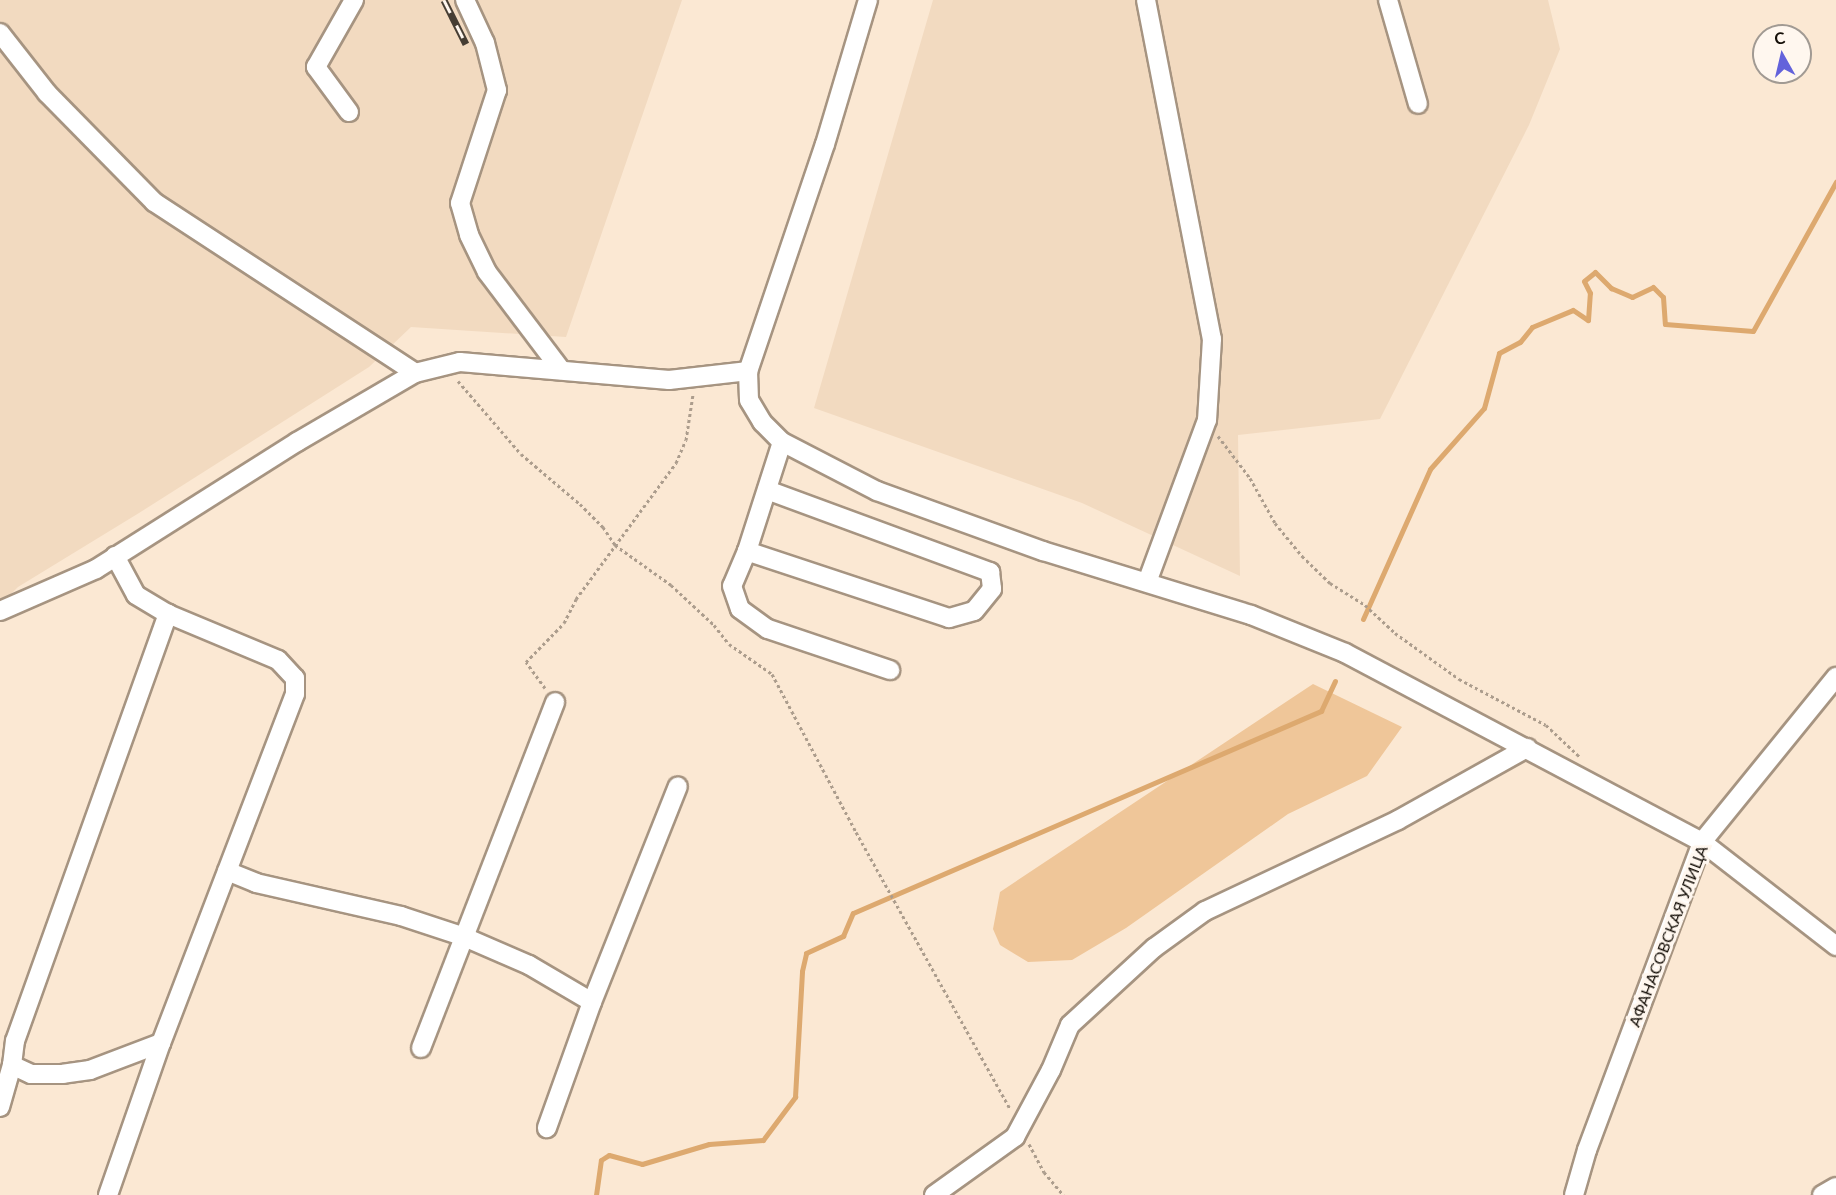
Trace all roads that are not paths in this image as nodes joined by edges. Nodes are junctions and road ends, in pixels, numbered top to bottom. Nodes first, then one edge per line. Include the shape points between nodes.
1 (354, 0) edge
2 (465, 0) edge
3 (868, 0) edge
4 (1146, 0) edge
5 (1388, 0) edge
6 (0, 33) edge
7 (1418, 104) dead end
8 (349, 112) dead end
9 (561, 370) junction
10 (748, 371) junction
11 (415, 373) junction
12 (782, 441) junction
13 (767, 490) junction
14 (747, 551) junction
15 (115, 556) junction
16 (1148, 582) junction
17 (0, 611) edge
18 (168, 614) junction
19 (890, 670) dead end
20 (1836, 677) edge
21 (555, 702) road end
22 (1527, 748) junction
23 (678, 786) dead end
24 (1702, 842) junction
25 (227, 871) junction
26 (462, 936) junction
27 (1836, 946) edge
28 (592, 1002) junction
29 (161, 1043) junction
30 (421, 1048) dead end
31 (12, 1065) junction
32 (0, 1107) edge
33 (547, 1128) dead end
34 (1836, 1187) edge
35 (955, 1189) edge
36 (108, 1195) edge
37 (934, 1195) edge
38 (1574, 1195) edge
39 (1822, 1195) edge

1 - 8 street via 315,67
2 - 9 street via 485,42 497,90 460,203 469,235 487,272
3 - 10 street via 825,144
4 - 16 street via 1212,339 1207,420
5 - 7 street
6 - 11 street via 47,93 154,202
9 - 10 street via 669,380
9 - 11 street via 460,362
10 - 12 street via 749,400 762,422
11 - 15 street
12 - 13 street
12 - 16 street via 877,491 1043,551
13 - 14 street
13 - 14 street via 990,572 992,589 974,611 949,618
14 - 19 street via 732,586 740,609 768,629
15 - 17 street via 96,569
15 - 18 street via 136,595
16 - 22 street via 1251,615 1345,653
18 - 25 street via 278,660 295,678 295,694
18 - 31 street via 15,1041
20 - 24 street, АФАНАСОВСКАЯ УЛИЦА
21 - 26 street
22 - 24 street
22 - 35 street via 1398,820 1205,911 1154,948 1070,1025 1021,1129
23 - 28 street
24 - 27 street
24 - 38 street, АФАНАСОВСКАЯ УЛИЦА via 1587,1150
25 - 26 street via 256,883 401,916
25 - 29 street
26 - 28 street via 529,965
26 - 30 street
28 - 33 street
29 - 31 street via 90,1070 63,1074 31,1074
29 - 36 street
31 - 32 street
34 - 39 street
35 - 37 street

